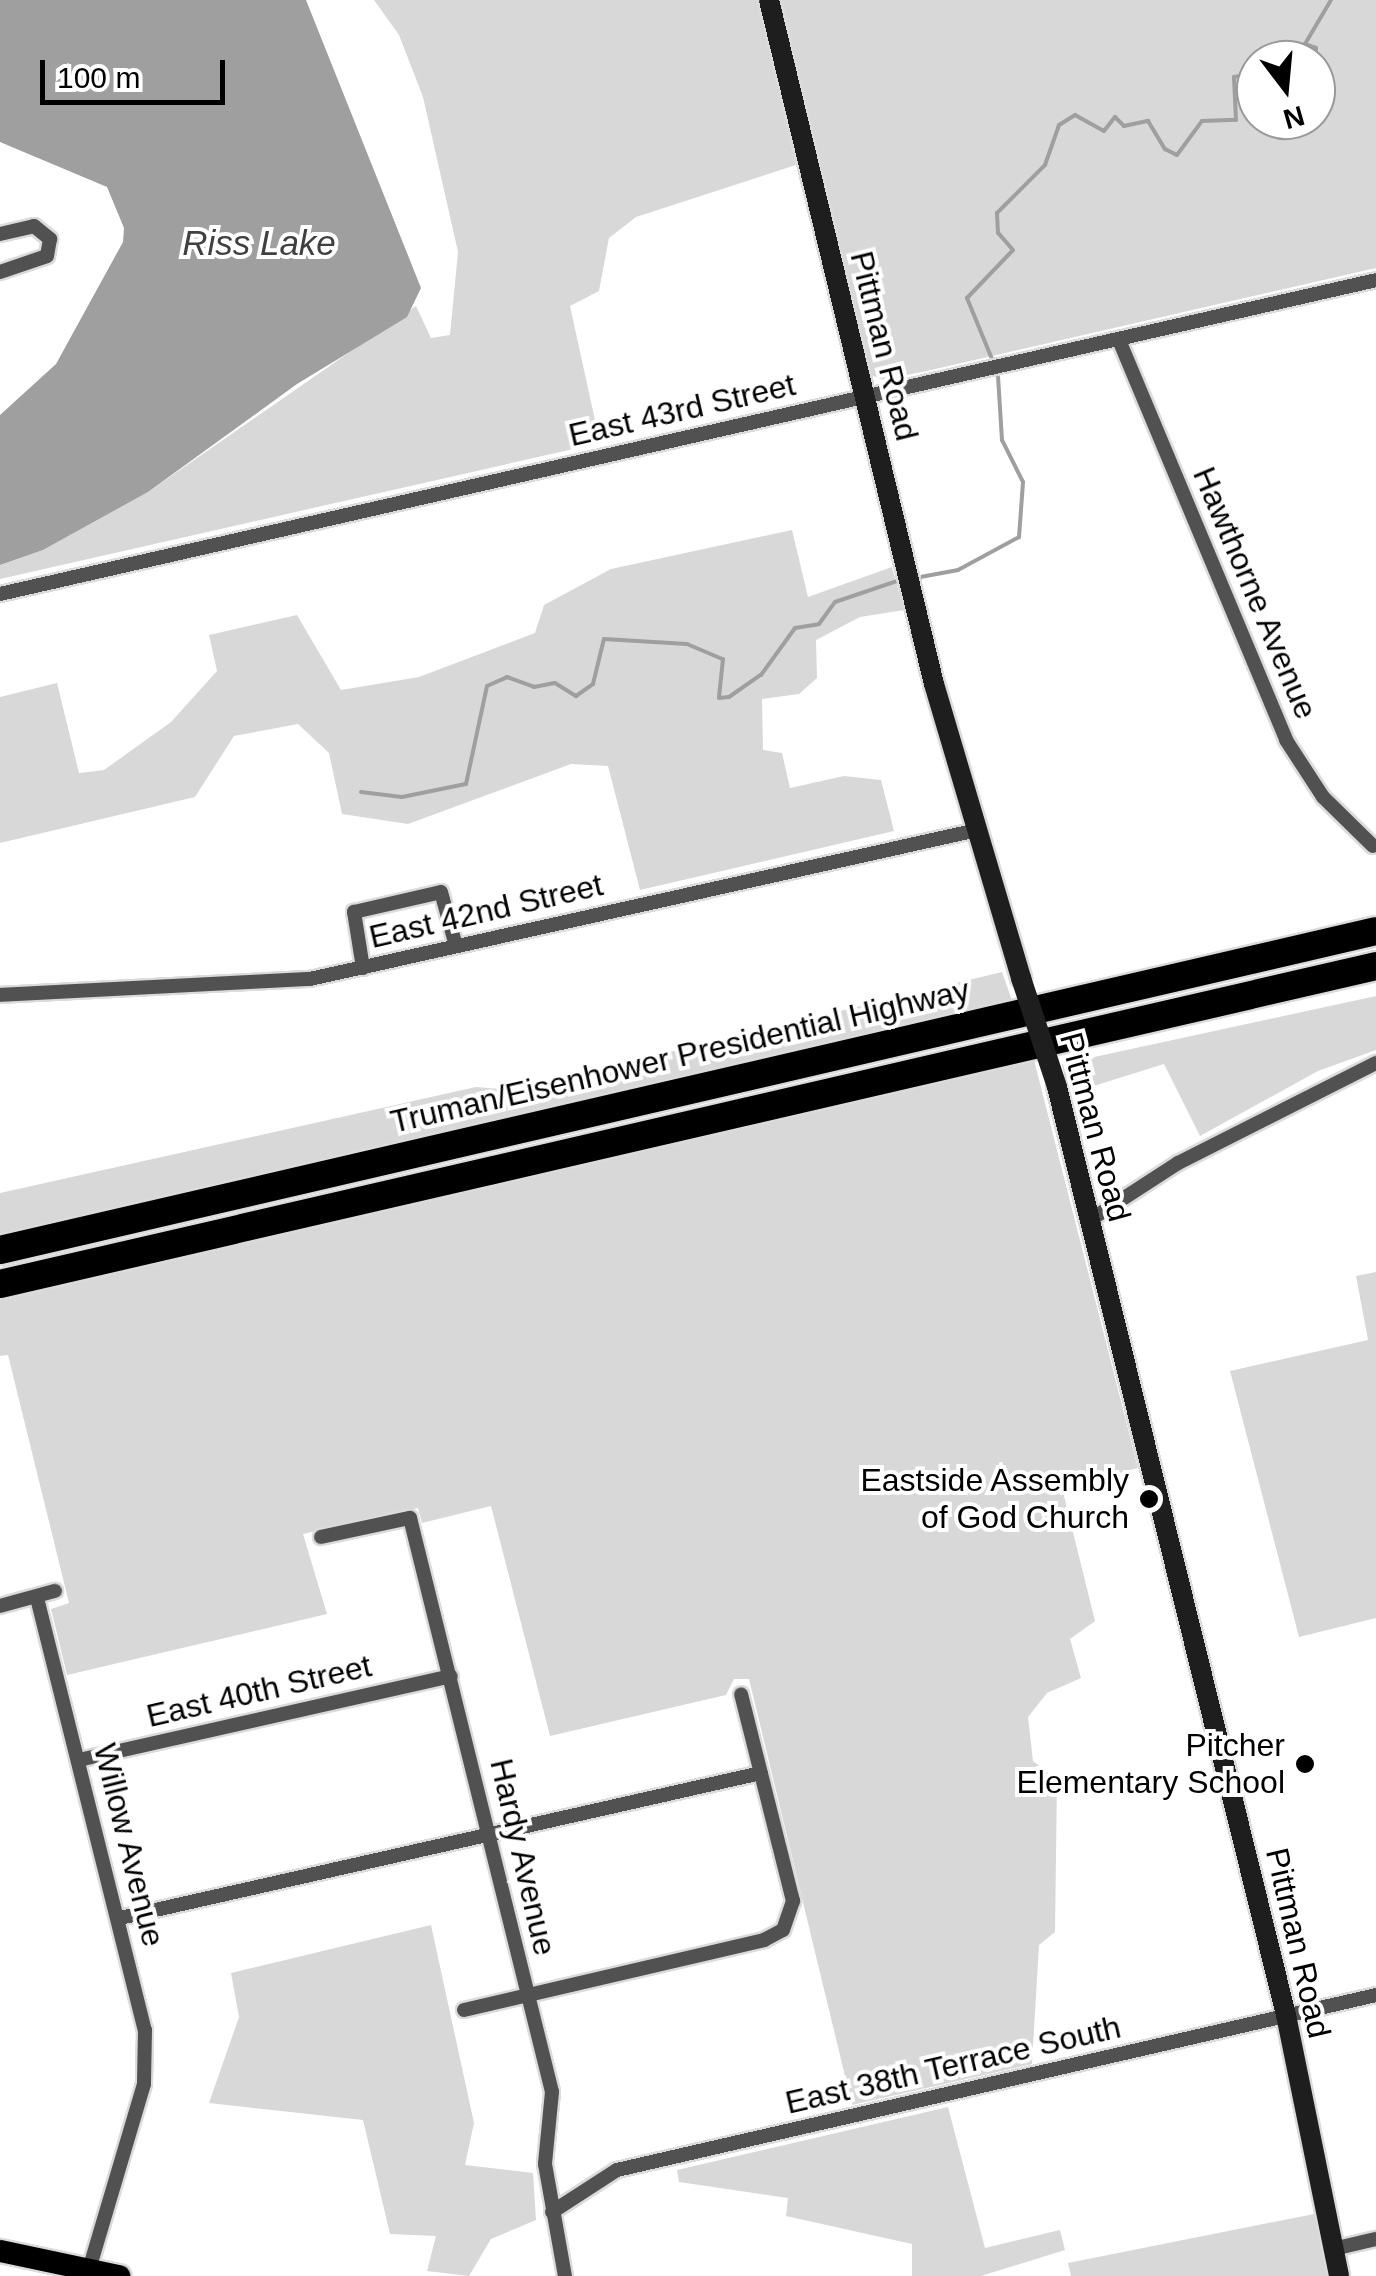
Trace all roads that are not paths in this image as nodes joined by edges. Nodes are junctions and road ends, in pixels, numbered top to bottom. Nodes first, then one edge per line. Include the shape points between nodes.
1 (768, 0) edge
2 (0, 234) edge
3 (0, 272) edge
4 (1376, 280) edge
5 (1119, 340) junction
6 (865, 397) junction
7 (0, 594) edge
8 (977, 830) junction
9 (1373, 846) dead end
10 (1376, 931) edge
11 (456, 946) junction
12 (1376, 966) edge
13 (364, 968) junction
14 (0, 995) edge
15 (1376, 1063) edge
16 (1090, 1220) junction
17 (0, 1250) edge
18 (0, 1284) edge
19 (321, 1537) dead end
20 (55, 1591) dead end
21 (38, 1598) junction
22 (0, 1606) edge
23 (451, 1676) junction
24 (741, 1694) dead end
25 (79, 1760) junction
26 (761, 1773) junction
27 (490, 1836) junction
28 (120, 1918) junction
29 (1376, 1995) edge
30 (528, 1996) junction
31 (464, 2010) dead end
32 (1286, 2015) junction
33 (552, 2212) junction
34 (1376, 2239) edge
35 (1332, 2249) junction
36 (0, 2251) edge
37 (89, 2270) junction
38 (119, 2276) edge
39 (565, 2276) edge
40 (1339, 2276) edge

1 - 6 street, Pittman Road
2 - 3 street via 34,226 50,239 47,256
4 - 5 street, East 43rd Street
5 - 6 street, East 43rd Street
5 - 9 street, Hawthorne Avenue via 1286,740 1323,797
6 - 7 street, East 43rd Street
6 - 8 street, Pittman Road
8 - 11 street, East 42nd Street
8 - 16 street, Pittman Road, bridge via 1057,1087
10 - 17 highway, Truman/Eisenhower Presidential Highway
11 - 13 street, East 42nd Street
11 - 13 street via 440,892 354,912
12 - 18 highway, Truman/Eisenhower Presidential Highway
13 - 14 street, East 42nd Street via 222,988
15 - 16 street via 1178,1163
16 - 32 street, Pittman Road
19 - 23 street, Hardy Avenue via 410,1518
20 - 21 street
21 - 22 street
21 - 25 street, Willow Avenue
23 - 25 street, East 40th Street
23 - 27 street, Hardy Avenue
24 - 26 street
25 - 28 street, Willow Avenue
26 - 27 street
26 - 30 street via 793,1901 788,1922 764,1940
27 - 28 street
27 - 30 street, Hardy Avenue
28 - 37 street, Willow Avenue via 145,2030 137,2107
29 - 32 street, East 38th Terrace South
30 - 31 street
30 - 33 street, Hardy Avenue via 552,2092 545,2164
32 - 33 street, East 38th Terrace South via 618,2170
32 - 35 street, Pittman Road
33 - 39 street, Hardy Avenue
34 - 35 street
35 - 40 street, Pittman Road
36 - 37 main road
37 - 38 main road

